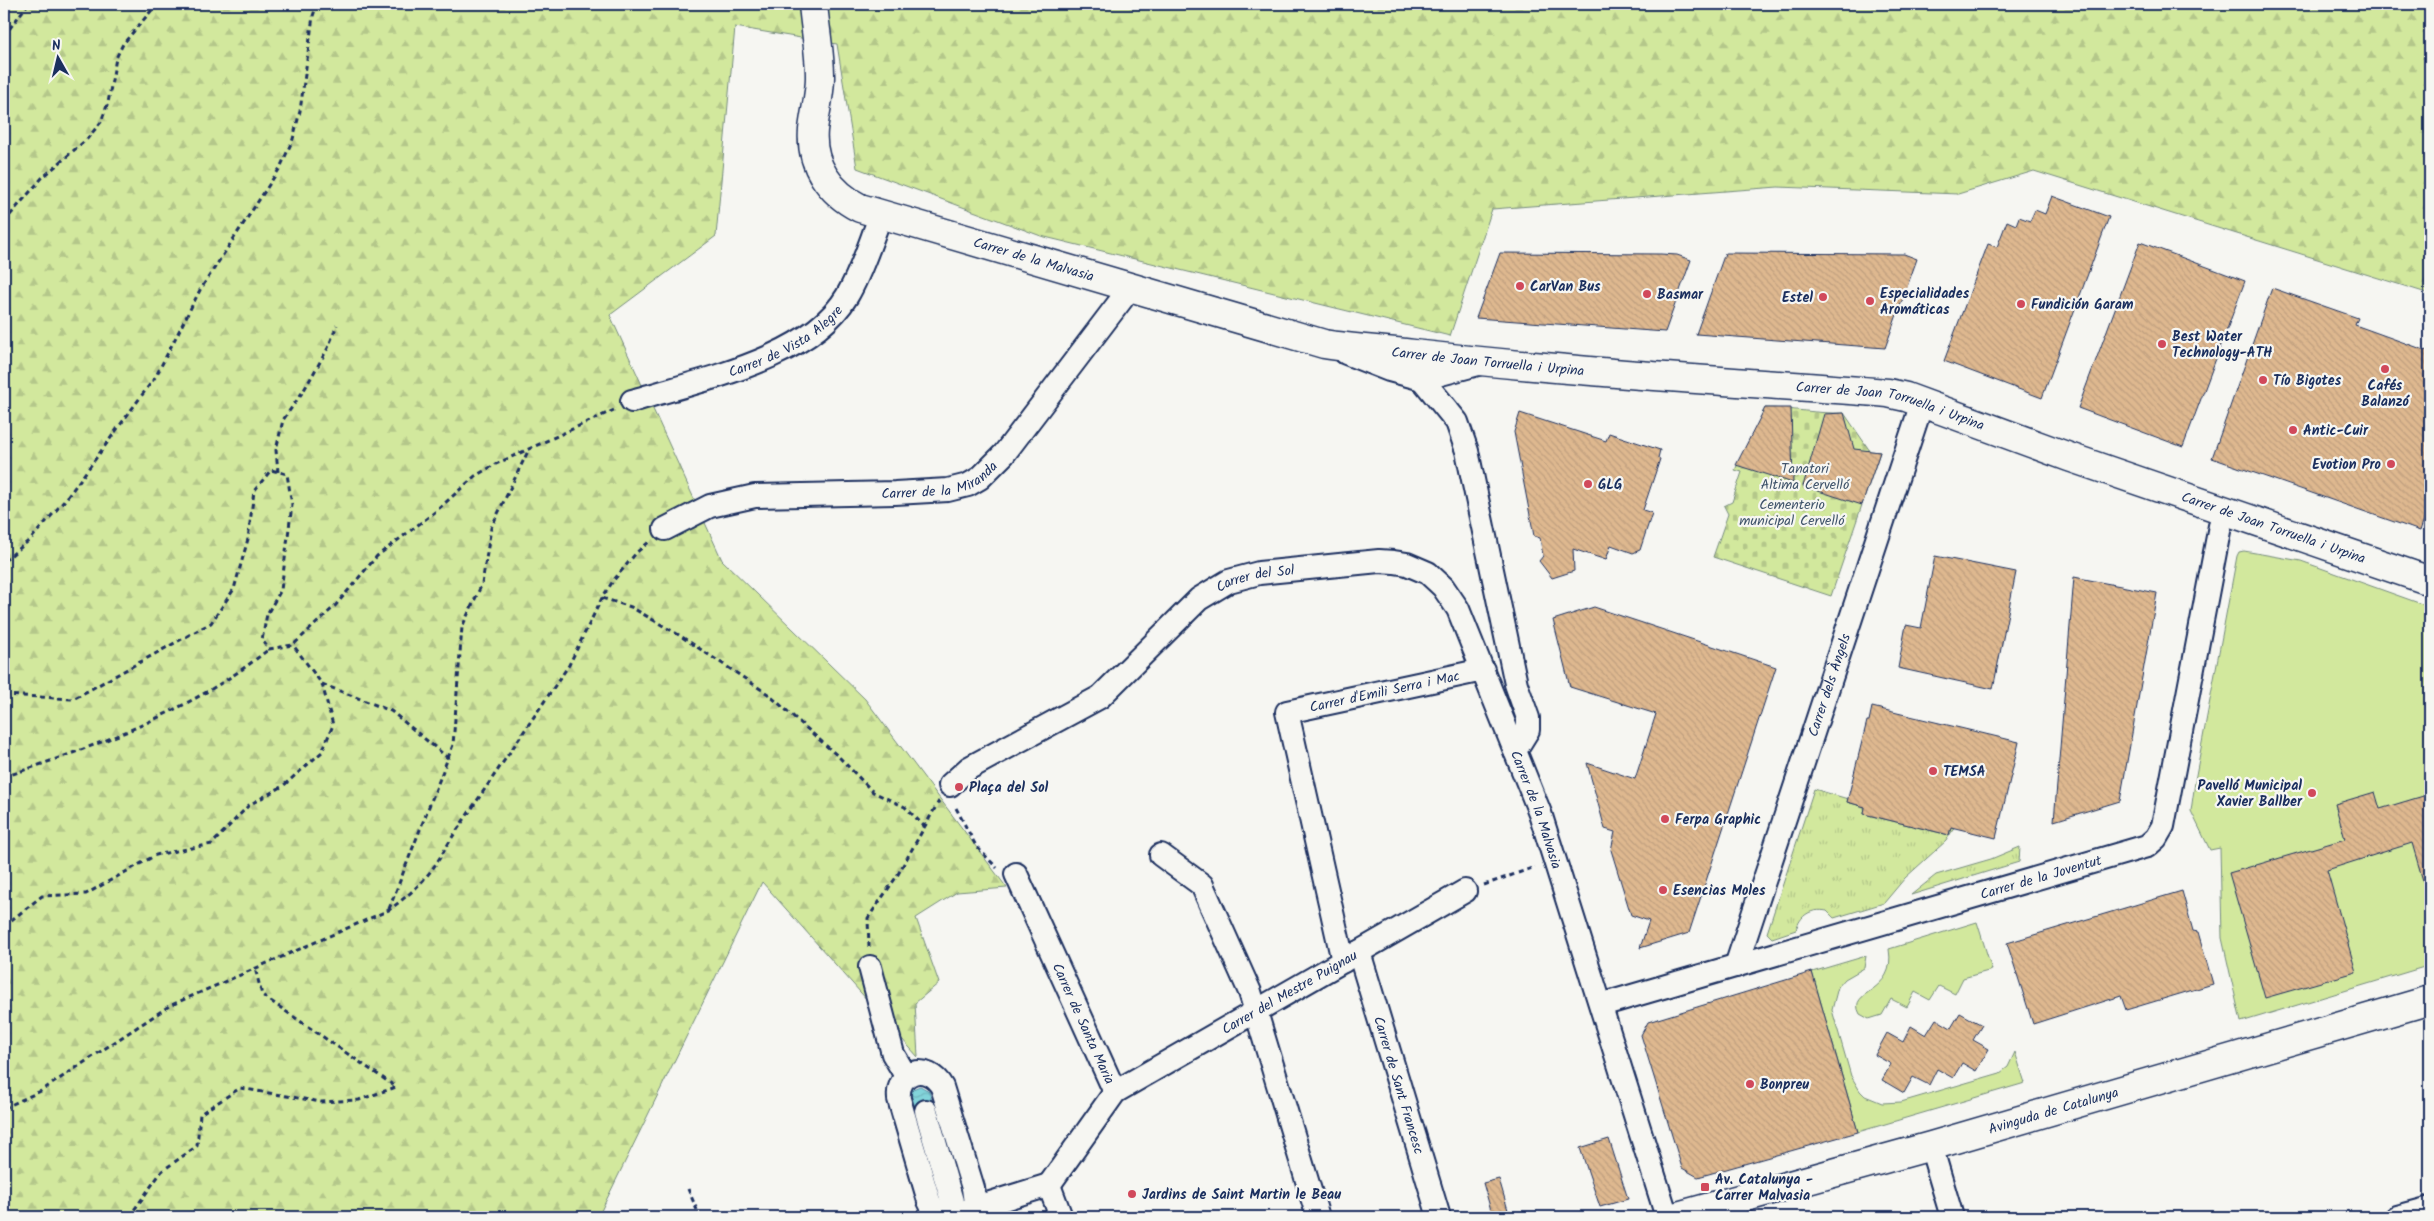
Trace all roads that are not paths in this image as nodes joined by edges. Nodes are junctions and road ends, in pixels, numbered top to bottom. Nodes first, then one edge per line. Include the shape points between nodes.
1 (812, 4) edge
2 (881, 215) junction
3 (1131, 288) junction
4 (1324, 344) junction
5 (1483, 363) junction
6 (1422, 378) junction
7 (632, 401) road end
8 (1922, 403) junction
9 (2223, 510) junction
10 (665, 529) road end
11 (2430, 581) edge
12 (1483, 670) junction
13 (1287, 712) joint
14 (1515, 750) junction
15 (950, 785) road end
16 (1161, 855) dead end
17 (1016, 874) road end
18 (1464, 891) road end
19 (1351, 957) junction
20 (1736, 966) junction
21 (870, 967) road end
22 (2430, 1000) edge
23 (1601, 1005) junction
24 (1255, 1010) junction
25 (906, 1076) junction
26 (1115, 1092) junction
27 (926, 1111) dead end
28 (1931, 1146) junction
29 (1049, 1186) junction
30 (955, 1206) edge
31 (2430, 1208) edge
32 (1061, 1217) edge
33 (1318, 1217) edge
34 (1439, 1217) edge
35 (1667, 1217) edge
36 (1674, 1217) edge
37 (1952, 1217) edge
38 (2398, 1217) edge

1 - 2 street, Carrer de la Malvasia via 820,70 813,132 818,166 833,190 847,201
2 - 3 street, Carrer de la Malvasia
2 - 7 street, Carrer de Vista Alegre via 858,276 846,297 835,312 805,339 752,364
3 - 4 street, Carrer de la Malvasia
3 - 10 street, Carrer de la Miranda via 1004,454 980,478 968,485 948,490 895,494 755,496 710,506
4 - 5 street, Carrer de Joan Torruella i Urpina
4 - 6 street, Carrer de la Malvasia via 1389,370
5 - 6 street, Carrer de la Malvasia
5 - 8 street, Carrer de Joan Torruella i Urpina via 1888,393
6 - 14 street, Carrer de la Malvasia via 1457,422 1467,451 1516,684 1528,718 1528,730
8 - 9 street, Carrer de Joan Torruella i Urpina
8 - 20 street, Carrer dels Àngels
9 - 11 street, Carrer de Joan Torruella i Urpina
9 - 20 street, Carrer de la Joventut via 2163,826 2156,838 2136,850
12 - 13 street, Carrer d'Emili Serra i Mac
12 - 14 street, Carrer del Sol
12 - 15 street, Carrer del Sol via 1450,595 1436,579 1417,568 1379,561 1244,576 1229,580 1199,599 1100,697 969,768
13 - 19 street, Carrer de Sant Francesc
14 - 23 street, Carrer de la Malvasia via 1540,813
16 - 24 street via 1202,885
17 - 26 street, Carrer de Santa Maria
18 - 19 street, Carrer del Mestre Puignau
19 - 24 street, Carrer del Mestre Puignau
19 - 34 street, Carrer de Sant Francesc
20 - 23 street, Carrer de la Joventut
21 - 25 street via 893,1054
22 - 28 street, Avinguda de Catalunya
23 - 35 street, Carrer de la Malvasia
24 - 26 street, Carrer del Mestre Puignau
24 - 33 street
25 - 30 street via 899,1086 899,1099 929,1201
25 - 30 street via 929,1073 942,1087 973,1188
26 - 29 street, Carrer de Santa Maria
27 - 30 street
28 - 36 street, Avinguda de Catalunya
28 - 37 street
29 - 30 street
29 - 32 street
31 - 38 street

